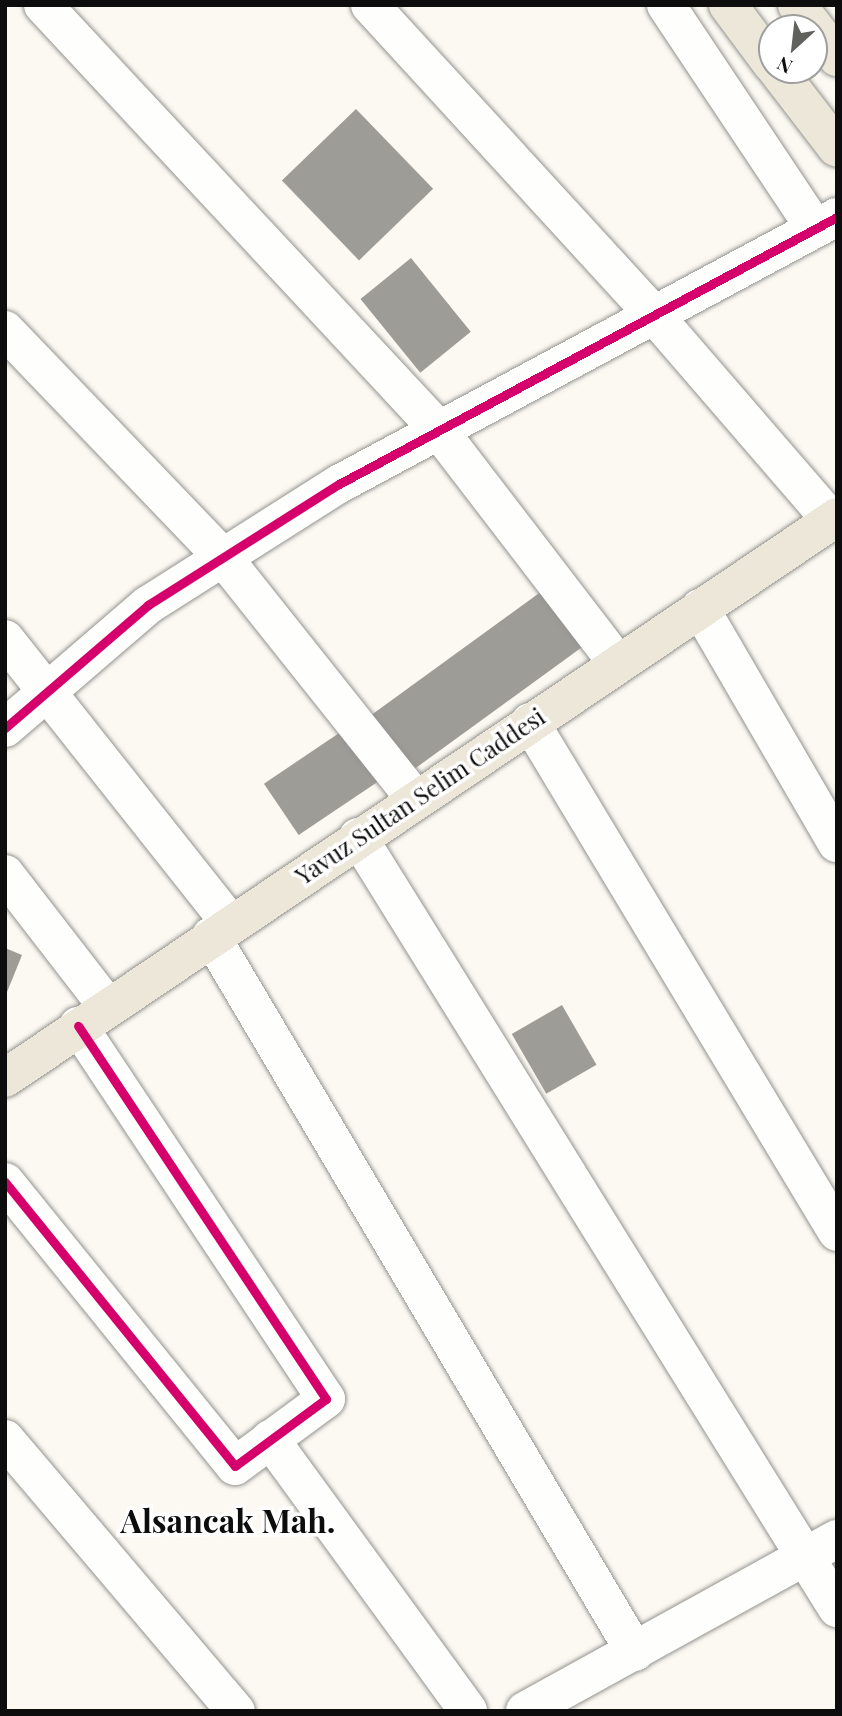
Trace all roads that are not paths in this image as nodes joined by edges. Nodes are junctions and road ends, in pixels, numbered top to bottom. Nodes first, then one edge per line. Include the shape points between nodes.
1 (43, 5) edge
2 (370, 5) edge
3 (666, 5) edge
4 (729, 5) edge
5 (797, 5) edge
6 (758, 45) edge
7 (837, 57) edge
8 (788, 84) edge
9 (837, 148) edge
10 (826, 223) edge
11 (655, 316) junction
12 (5, 330) edge
13 (437, 428) junction
14 (834, 519) edge
15 (222, 556) junction
16 (700, 608) junction
17 (5, 639) edge
18 (618, 664) junction
19 (49, 690) junction
20 (530, 722) junction
21 (5, 728) edge
22 (415, 799) junction
23 (358, 837) junction
24 (837, 843) edge
25 (5, 874) edge
26 (220, 929) junction
27 (92, 1016) junction
28 (5, 1078) edge
29 (5, 1182) edge
30 (837, 1232) edge
31 (5, 1439) edge
32 (270, 1439) junction
33 (837, 1539) edge
34 (803, 1558) junction
35 (837, 1608) edge
36 (635, 1652) junction
37 (236, 1711) edge
38 (468, 1711) edge
39 (526, 1711) edge

1 - 13 street
2 - 11 street
3 - 10 street
4 - 6 main road
5 - 7 main road
8 - 9 main road
10 - 11 street
11 - 13 street
11 - 14 street
12 - 15 street
13 - 15 street
13 - 18 street
14 - 16 main road, Yavuz Sultan Selim Caddesi
15 - 19 street via 148,605
15 - 22 street
16 - 18 main road, Yavuz Sultan Selim Caddesi
16 - 24 street
17 - 19 street
18 - 20 main road, Yavuz Sultan Selim Caddesi
19 - 21 street
19 - 26 street
20 - 22 main road, Yavuz Sultan Selim Caddesi
20 - 30 street
22 - 23 main road, Yavuz Sultan Selim Caddesi
23 - 26 main road, Yavuz Sultan Selim Caddesi
23 - 34 street
25 - 27 street
26 - 27 main road, Yavuz Sultan Selim Caddesi
26 - 36 street
27 - 28 main road, Yavuz Sultan Selim Caddesi
27 - 32 street via 326,1399
29 - 32 street via 235,1466
31 - 37 street
32 - 38 street
33 - 34 street
34 - 35 street
34 - 36 street
36 - 39 street

